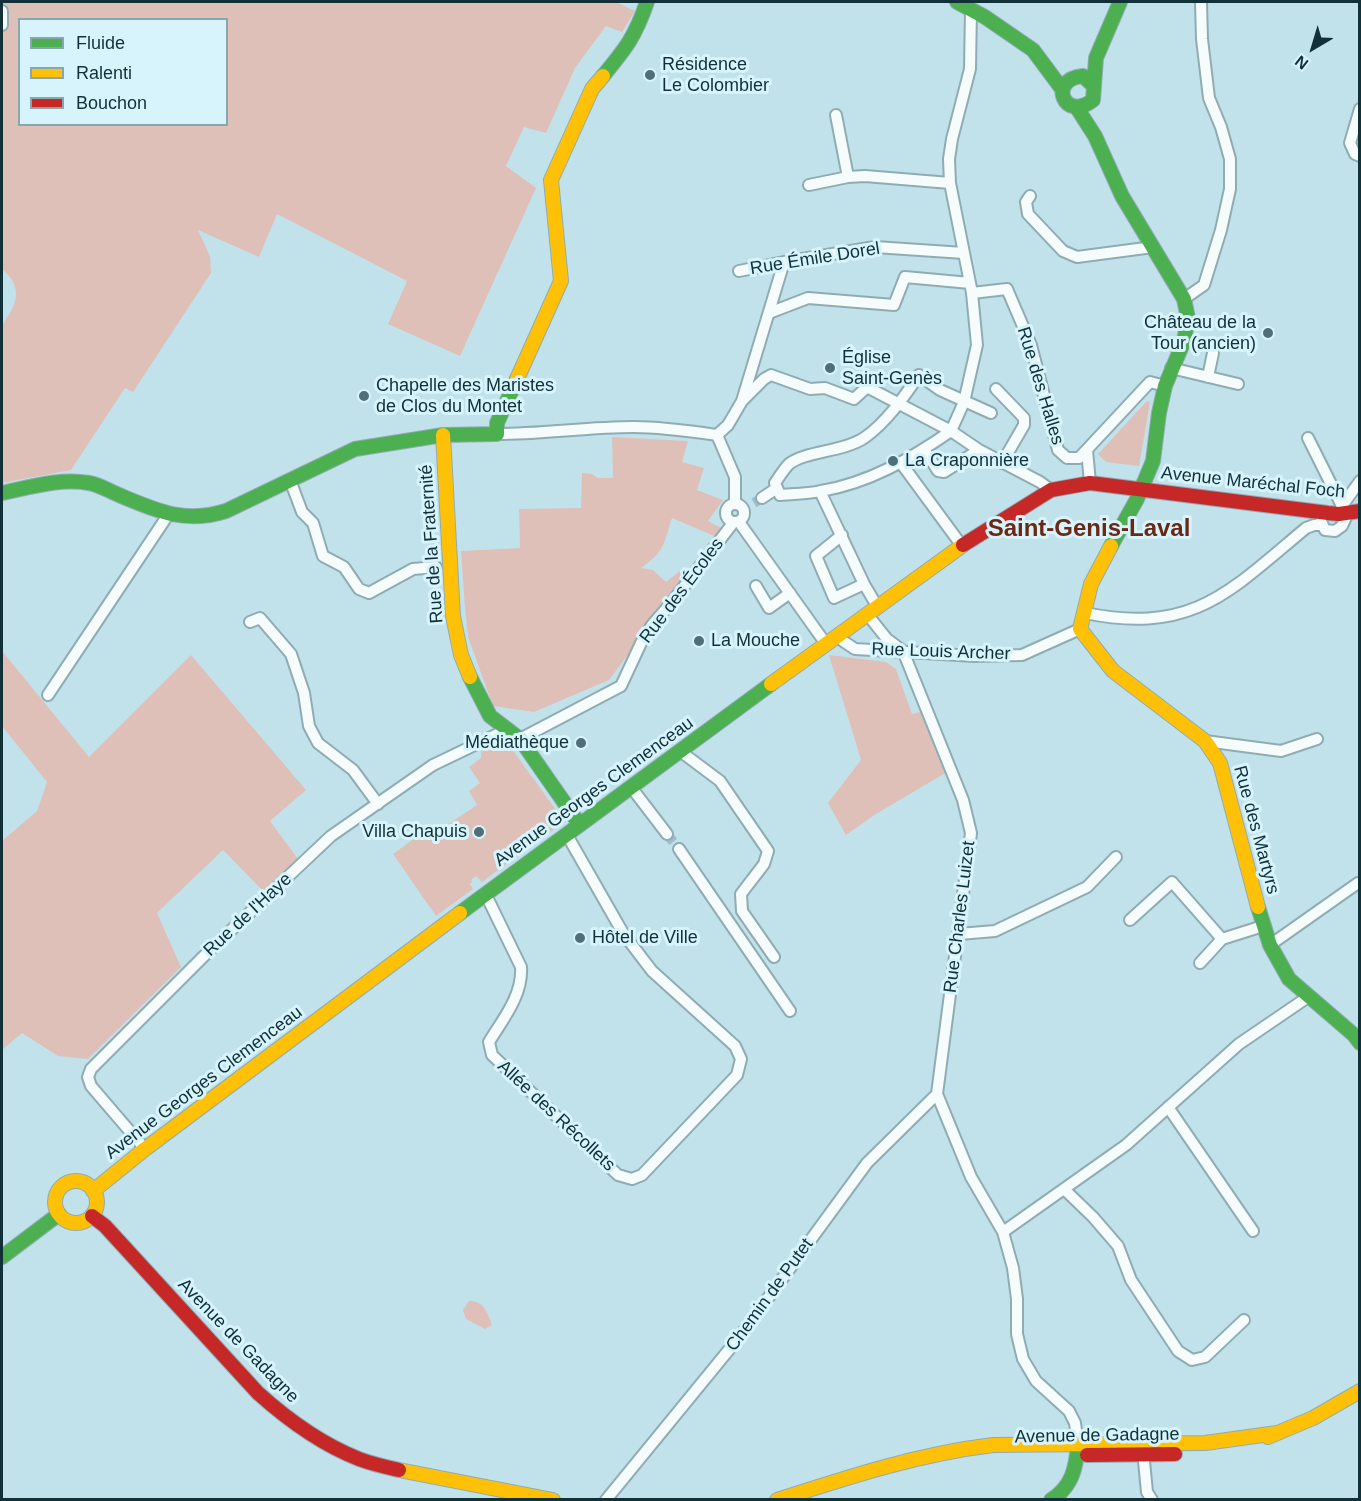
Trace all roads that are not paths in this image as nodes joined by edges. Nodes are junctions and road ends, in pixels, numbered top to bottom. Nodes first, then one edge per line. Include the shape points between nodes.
1 (647, 2) edge
2 (957, 2) edge
3 (1120, 2) edge
4 (1201, 2) edge
5 (971, 9) junction
6 (2, 11) edge
7 (2, 25) edge
8 (1096, 58) junction
9 (1048, 68) junction
10 (1075, 77) junction
11 (1094, 86) junction
12 (1062, 89) junction
13 (1083, 106) junction
14 (1359, 109) edge
15 (836, 115) dead end
16 (1359, 156) edge
17 (848, 177) junction
18 (950, 183) junction
19 (809, 185) dead end
20 (1030, 196) dead end
21 (1153, 247) junction
22 (964, 253) junction
23 (784, 262) junction
24 (739, 271) dead end
25 (971, 288) junction
26 (1184, 299) junction
27 (769, 313) junction
28 (1214, 352) dead end
29 (1171, 368) junction
30 (1208, 377) junction
31 (1238, 384) dead end
32 (1165, 386) junction
33 (996, 389) dead end
34 (742, 401) junction
35 (964, 402) junction
36 (900, 403) junction
37 (991, 413) dead end
38 (951, 431) junction
39 (497, 434) junction
40 (443, 435) junction
41 (717, 435) junction
42 (1308, 438) dead end
43 (924, 449) junction
44 (979, 450) junction
45 (1088, 450) junction
46 (901, 463) junction
47 (1002, 463) junction
48 (290, 480) junction
49 (1359, 481) edge
50 (1090, 483) junction
51 (776, 486) junction
52 (1142, 489) junction
53 (1051, 490) junction
54 (820, 491) junction
55 (2, 493) edge
56 (739, 507) junction
57 (1347, 511) edge
58 (168, 515) junction
59 (1320, 519) junction
60 (736, 522) junction
61 (842, 535) junction
62 (962, 546) junction
63 (436, 567) dead end
64 (864, 584) junction
65 (756, 586) dead end
66 (790, 593) junction
67 (872, 610) junction
68 (1085, 613) junction
69 (250, 622) dead end
70 (1080, 629) junction
71 (838, 635) junction
72 (826, 644) junction
73 (903, 651) junction
74 (48, 695) dead end
75 (508, 729) junction
76 (520, 739) junction
77 (1317, 739) dead end
78 (1205, 741) junction
79 (680, 751) junction
80 (631, 787) junction
81 (378, 804) junction
82 (580, 825) junction
83 (667, 834) tunnel mouth
84 (567, 835) junction
85 (679, 849) tunnel mouth
86 (1116, 857) dead end
87 (1358, 883) dead end
88 (486, 895) junction
89 (1130, 920) dead end
90 (1263, 926) junction
91 (958, 934) junction
92 (1222, 939) junction
93 (1270, 945) junction
94 (774, 957) dead end
95 (1200, 963) dead end
96 (1308, 997) junction
97 (790, 1011) dead end
98 (1358, 1037) edge
99 (937, 1094) junction
100 (1168, 1107) junction
101 (146, 1149) junction
102 (1065, 1190) junction
103 (93, 1191) junction
104 (59, 1214) junction
105 (92, 1216) junction
106 (1253, 1231) dead end
107 (1003, 1232) junction
108 (2, 1257) edge
109 (1244, 1320) dead end
110 (1359, 1391) edge
111 (1078, 1450) junction
112 (1143, 1450) junction
113 (1060, 1497) edge
114 (553, 1500) edge
115 (606, 1500) edge
116 (777, 1500) edge
117 (1152, 1500) edge

1 - 39 main road via 629,45 592,89 551,180 561,281 497,423
2 - 5 main road
3 - 8 main road
4 - 26 street via 1209,98 1230,159 1230,189 1204,285
5 - 9 main road via 1033,50
5 - 18 street via 970,69 949,153
6 - 7 street
8 - 10 main road
8 - 11 main road
9 - 10 main road
9 - 12 main road
10 - 11 main road via 1088,79
10 - 12 main road via 1067,80
11 - 13 main road via 1094,95
12 - 13 main road via 1067,104
13 - 21 main road via 1122,196
14 - 16 street via 1350,143
15 - 17 street
17 - 18 street
17 - 19 street
18 - 22 street
20 - 21 street via 1026,202 1028,214 1063,251 1077,257
21 - 26 main road
22 - 23 street, Rue Émile Dorel via 875,247
22 - 25 street
23 - 24 street, Rue Émile Dorel
23 - 27 street
25 - 27 street via 905,277 894,304 808,298
25 - 35 street via 977,345
25 - 45 street, Rue des Halles via 1007,289 1031,345 1058,450 1068,458 1079,458
26 - 29 main road via 1188,318 1184,341
27 - 34 street
28 - 30 street
29 - 30 street
29 - 32 main road
30 - 31 street
32 - 45 street via 1150,382
32 - 52 main road via 1152,461
33 - 47 street via 1024,418 1024,425
34 - 36 street via 771,375 854,399 867,387
34 - 41 street
35 - 36 street via 919,375
35 - 37 street
35 - 38 street
36 - 38 street
36 - 51 street via 864,437 843,448 789,464
38 - 43 street
38 - 44 street
39 - 40 main road
39 - 41 street via 636,427
40 - 48 main road via 355,449
40 - 75 main road, Rue de la Fraternité via 456,636 484,708
41 - 56 street via 735,477
42 - 57 street
43 - 44 street via 938,471 944,472
43 - 46 street
44 - 47 street
45 - 50 street
46 - 54 street via 853,484
46 - 62 street
47 - 53 street
48 - 58 main road via 213,516
48 - 63 street via 302,512 313,523 323,556 344,567 359,590 369,593 412,569
49 - 57 street
50 - 52 main road, Avenue Georges Clemenceau
50 - 53 main road, Avenue Georges Clemenceau
51 - 54 street via 780,495
51 - 56 street via 758,501
52 - 59 main road, Avenue Maréchal Foch
52 - 68 main road via 1091,584
53 - 62 main road, Avenue Georges Clemenceau
54 - 61 street, Rue Charles Luizet
55 - 58 main road via 75,481 93,483
56 - 60 street via 744,516
56 - 60 street via 728,507 725,512 728,520
57 - 59 main road, Avenue Maréchal Foch
58 - 74 street
59 - 68 street via 1234,588 1186,613 1118,619
60 - 66 street
60 - 76 street, Rue des Écoles via 652,625 621,686
61 - 64 street, Rue Charles Luizet
61 - 64 street via 816,556 834,598
62 - 67 main road, Avenue Georges Clemenceau
64 - 67 street, Rue Charles Luizet
65 - 66 street via 769,608
66 - 72 street
67 - 71 main road, Avenue Georges Clemenceau
67 - 73 street, Rue Charles Luizet via 887,639
68 - 70 main road
69 - 81 street via 260,618 291,654 304,693 309,726 318,743 353,770
70 - 73 street, Rue Louis Archer via 1022,655
70 - 78 main road, Rue des Martyrs via 1113,670
71 - 72 main road, Avenue Georges Clemenceau
71 - 73 street, Rue Louis Archer via 855,649
72 - 79 main road, Avenue Georges Clemenceau
73 - 91 street, Rue Charles Luizet via 969,819 971,833
75 - 76 main road, Rue de la Fraternité
75 - 81 street, Rue de l'Haye via 433,765
76 - 82 main road, Rue de la Fraternité
77 - 78 street via 1281,751
78 - 90 main road, Rue des Martyrs via 1220,763
79 - 80 main road, Avenue Georges Clemenceau
79 - 94 street via 720,781 768,851 764,864 741,894 742,911
80 - 82 main road, Avenue Georges Clemenceau
80 - 83 street
81 - 101 street, Rue de l'Haye via 331,836 91,1069 91,1086
82 - 84 main road, Avenue Georges Clemenceau
84 - 88 main road, Avenue Georges Clemenceau
84 - 88 street, Allée des Récollets via 623,933 652,971 735,1046 741,1059 738,1075 642,1175 632,1179 618,1175 492,1055 489,1042 514,1000 522,976
85 - 97 street
86 - 91 street via 1087,887 995,931
87 - 93 street
88 - 101 main road, Avenue Georges Clemenceau
89 - 92 street via 1172,882
90 - 92 street
90 - 93 main road, Rue des Martyrs
91 - 99 street, Rue Charles Luizet
92 - 95 street
93 - 96 main road, Rue des Martyrs via 1288,979
96 - 98 main road, Rue des Martyrs
96 - 100 street via 1239,1044
99 - 107 street, Rue Charles Luizet via 971,1177
99 - 115 street, Chemin de Putet via 867,1163 736,1342
100 - 102 street via 1126,1145
100 - 106 street
101 - 103 main road, Avenue Georges Clemenceau
102 - 107 street
102 - 109 street via 1118,1246 1131,1280 1178,1351 1192,1360 1205,1357
103 - 104 main road via 80,1182 63,1186 55,1202
103 - 105 main road via 97,1203
104 - 105 main road via 75,1223
104 - 108 main road
105 - 114 main road, Avenue de Gadagne via 258,1392 284,1417 320,1440 359,1459 409,1473
107 - 111 street, Rue Charles Luizet via 1013,1268 1020,1351 1036,1381 1069,1411 1075,1423
110 - 112 main road, Avenue de Gadagne via 1319,1415 1246,1445 1184,1453
111 - 112 main road, Avenue de Gadagne
111 - 113 main road via 1072,1480
111 - 116 main road, Avenue de Gadagne via 915,1459
112 - 117 street via 1147,1492

